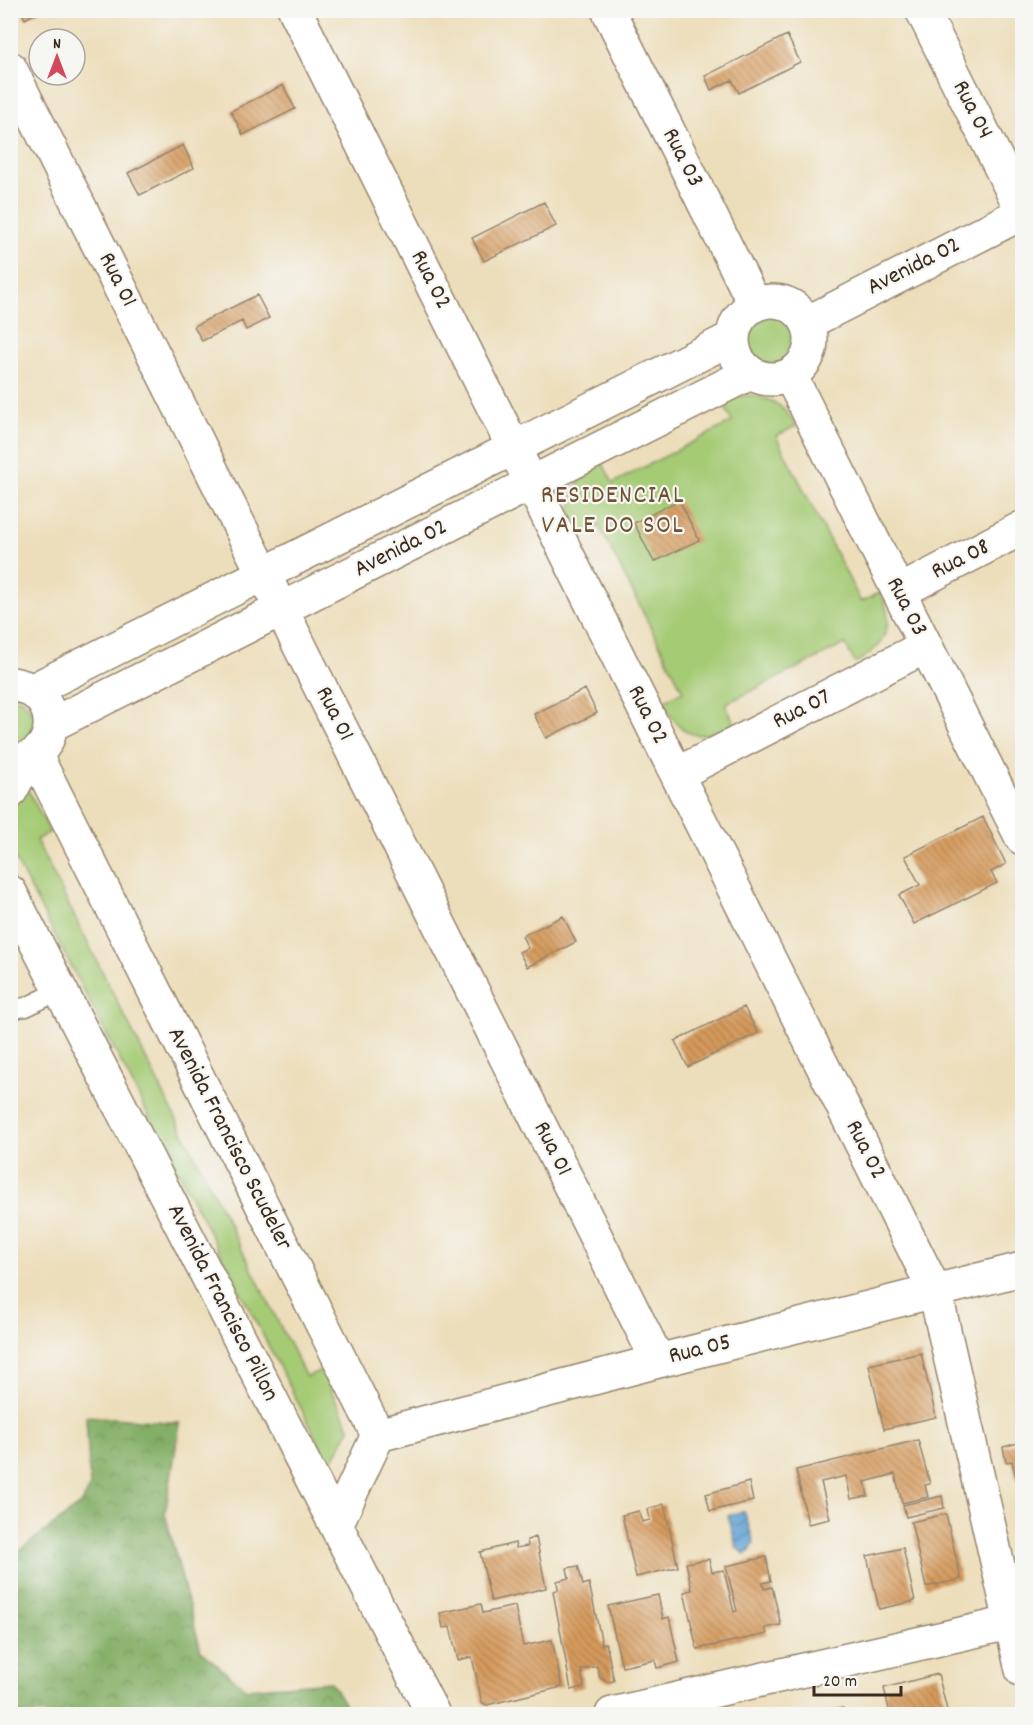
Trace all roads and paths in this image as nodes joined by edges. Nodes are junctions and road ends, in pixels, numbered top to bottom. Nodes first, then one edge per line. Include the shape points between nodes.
1 (295, 10) edge
2 (608, 10) edge
3 (922, 10) edge
4 (10, 68) edge
5 (1023, 212) edge
6 (755, 305) junction
7 (807, 323) junction
8 (732, 338) junction
9 (750, 373) junction
10 (790, 375) junction
11 (514, 448) junction
12 (531, 483) junction
13 (1023, 528) edge
14 (264, 574) junction
15 (899, 592) junction
16 (282, 609) junction
17 (926, 646) junction
18 (22, 687) edge
19 (51, 725) junction
20 (25, 758) edge
21 (677, 774) junction
22 (10, 792) edge
23 (1023, 838) edge
24 (10, 892) edge
25 (61, 990) junction
26 (10, 1009) edge
27 (1023, 1269) edge
28 (935, 1291) junction
29 (658, 1361) junction
30 (378, 1436) junction
31 (336, 1525) junction
32 (1017, 1621) edge
33 (1023, 1670) edge
34 (436, 1712) edge
35 (612, 1714) edge

1 - 11 street, Rua 02
2 - 6 street, Rua 03
3 - 5 street, Rua 04
4 - 14 street, Rua 01
5 - 7 street, Avenida 02
6 - 7 street via 784,303
6 - 8 street via 739,319
7 - 10 street via 811,333 809,352 805,362
8 - 9 street via 736,358
8 - 11 street, Avenida 02
9 - 10 street via 770,380
9 - 12 street, Avenida 02
10 - 15 street, Rua 03
11 - 12 street, Rua 02
11 - 14 street, Avenida 02
12 - 16 street, Avenida 02
12 - 21 street, Rua 02
13 - 15 street, Rua 08
14 - 16 street, Rua 01
14 - 18 street, Avenida 02
15 - 17 street, Rua 03
16 - 19 street, Avenida 02
16 - 29 street, Rua 01
17 - 21 street, Rua 07
17 - 23 street, Rua 03
18 - 19 street via 47,705
19 - 20 street via 47,740
20 - 22 street
20 - 30 street, Avenida Francisco Scudeler
21 - 28 street, Rua 02
24 - 25 street, Avenida Francisco Pillon
25 - 26 lane via 26,1007
25 - 31 street, Avenida Francisco Pillon
27 - 28 street, Rua 05
28 - 29 street, Rua 05
28 - 32 street, Rua 02
29 - 30 street, Rua 05
30 - 31 street
31 - 34 street, Avenida Francisco Pillon
32 - 33 street, Rua 02
32 - 35 street

